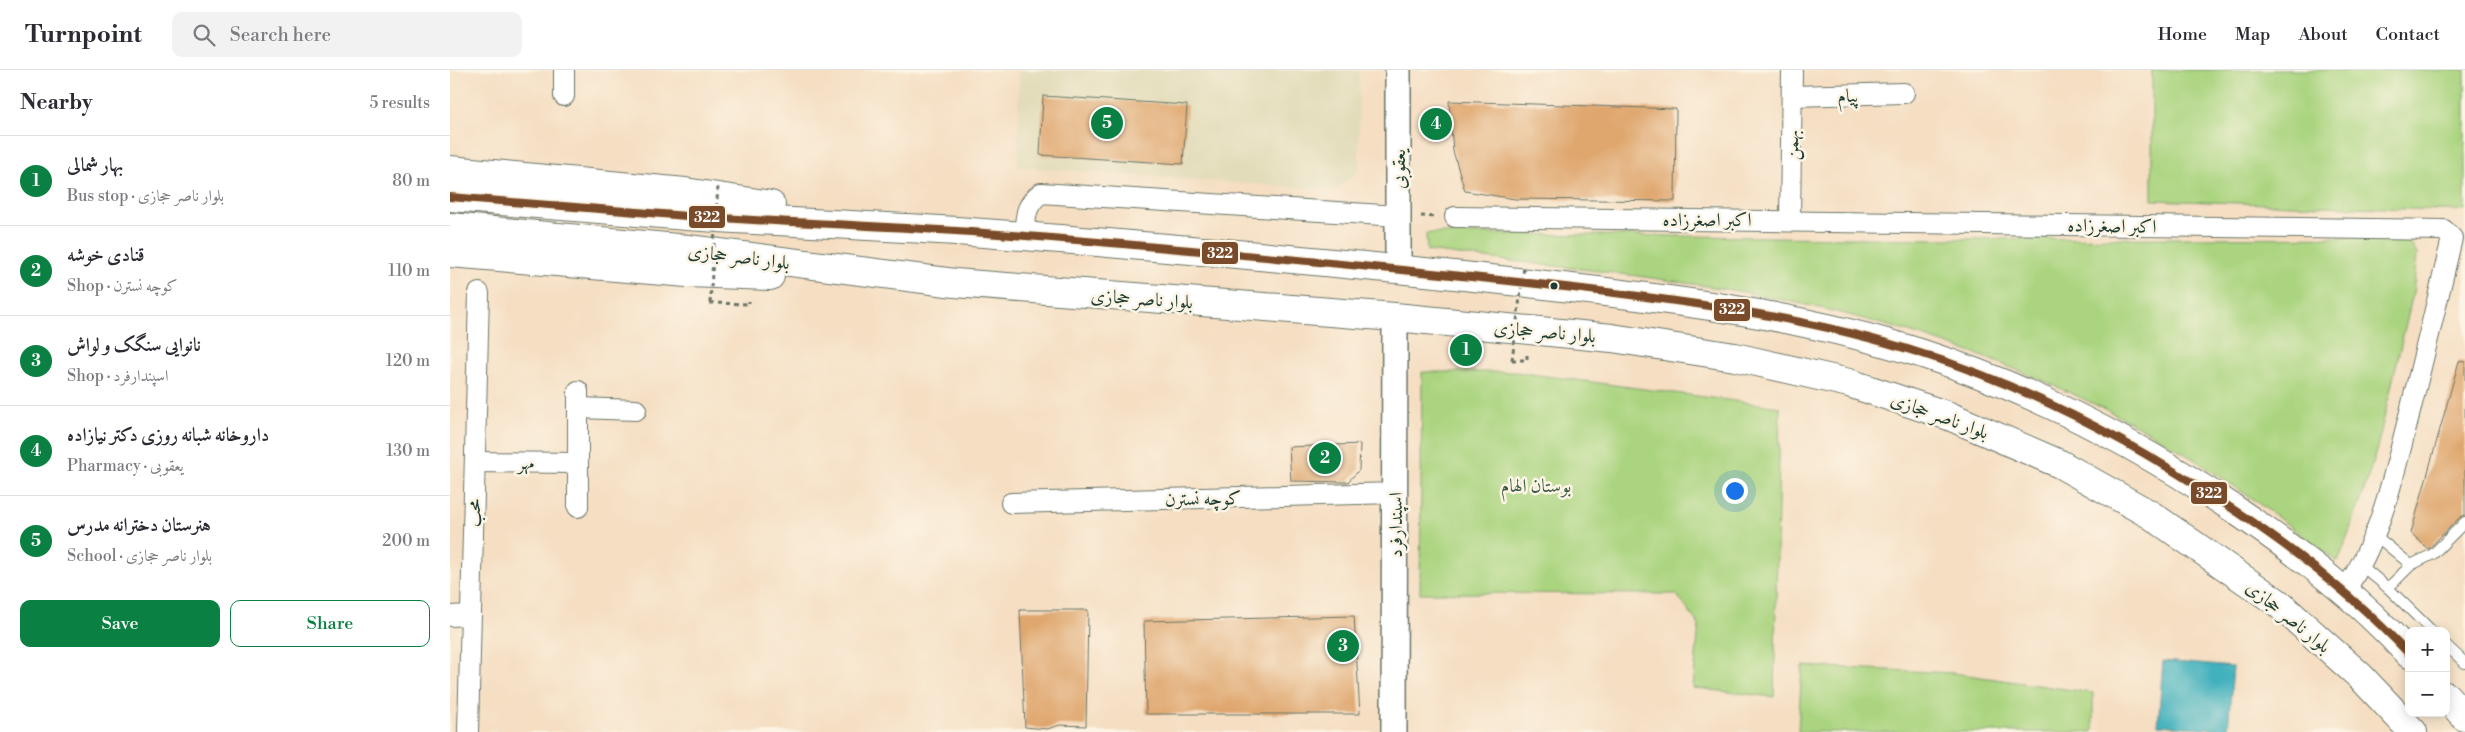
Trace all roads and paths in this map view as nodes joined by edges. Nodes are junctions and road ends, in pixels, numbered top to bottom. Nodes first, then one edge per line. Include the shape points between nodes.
1 (564, 70) edge
2 (1398, 70) edge
3 (1792, 70) edge
4 (1904, 93) dead end
5 (564, 96) dead end
6 (1792, 96) junction
7 (450, 170) edge
8 (718, 186) dead end
9 (450, 196) edge
10 (1398, 216) junction
11 (1455, 217) joint
12 (1790, 220) junction
13 (450, 227) edge
14 (953, 231) junction
15 (1024, 237) junction
16 (450, 253) edge
17 (1524, 266) dead end
18 (1398, 267) junction
19 (955, 283) junction
20 (479, 293) dead end
21 (749, 304) dead end
22 (1395, 317) junction
23 (1527, 360) dead end
24 (636, 410) dead end
25 (475, 462) junction
26 (577, 463) junction
27 (1395, 493) junction
28 (1011, 503) dead end
29 (578, 507) dead end
30 (2465, 522) edge
31 (2375, 535) junction
32 (2411, 565) junction
33 (2362, 566) junction
34 (2388, 588) junction
35 (2345, 590) junction
36 (471, 615) junction
37 (450, 616) edge
38 (2428, 627) edge
39 (2450, 649) edge
40 (2405, 650) edge
41 (2465, 664) edge
42 (2450, 700) edge
43 (2465, 716) edge
44 (468, 732) edge
45 (1394, 732) edge
46 (2413, 732) edge

1 - 5 street
2 - 10 street, یعقوبی
3 - 6 street, بهمن
4 - 6 street, پیام
6 - 12 street, بهمن
7 - 14 main road via 685,192
8 - 21 path, bridge via 710,303
9 - 14 main road, بلوار ناصر حجازی via 688,216
10 - 11 path
10 - 15 street via 1041,193 1028,207
10 - 18 street, یعقوبی
11 - 12 street, اکبر اصغرزاده
12 - 31 street, اکبر اصغرزاده via 2444,230 2452,238 2404,434
13 - 19 main road, بلوار ناصر حجازی via 688,249
14 - 15 main road, بلوار ناصر حجازی
15 - 18 main road, بلوار ناصر حجازی
16 - 19 main road via 687,273
17 - 23 path, bridge via 1512,360
18 - 35 main road, بلوار ناصر حجازی via 1716,305 1811,324 1923,354 2024,392 2127,441 2264,529
19 - 22 main road, بلوار ناصر حجازی
20 - 25 street, محب
22 - 27 street, اسپندارفرد
22 - 46 main road, بلوار ناصر حجازی via 1612,338 1735,357 1849,383 1949,416 2060,464 2152,515 2278,603 2361,677
24 - 26 street via 578,399
25 - 26 street, مهر
25 - 36 street, محب
26 - 29 street
27 - 28 street, کوچه نسترن
27 - 45 street, اسپندارفرد
30 - 32 lane via 2433,554
31 - 32 lane
31 - 33 street, اکبر اصغرزاده
32 - 34 lane
33 - 34 lane
33 - 35 street, اکبر اصغرزاده
34 - 38 lane
35 - 40 main road, بلوار ناصر حجازی
36 - 37 street
36 - 44 street, محب
39 - 41 lane
42 - 43 main road

